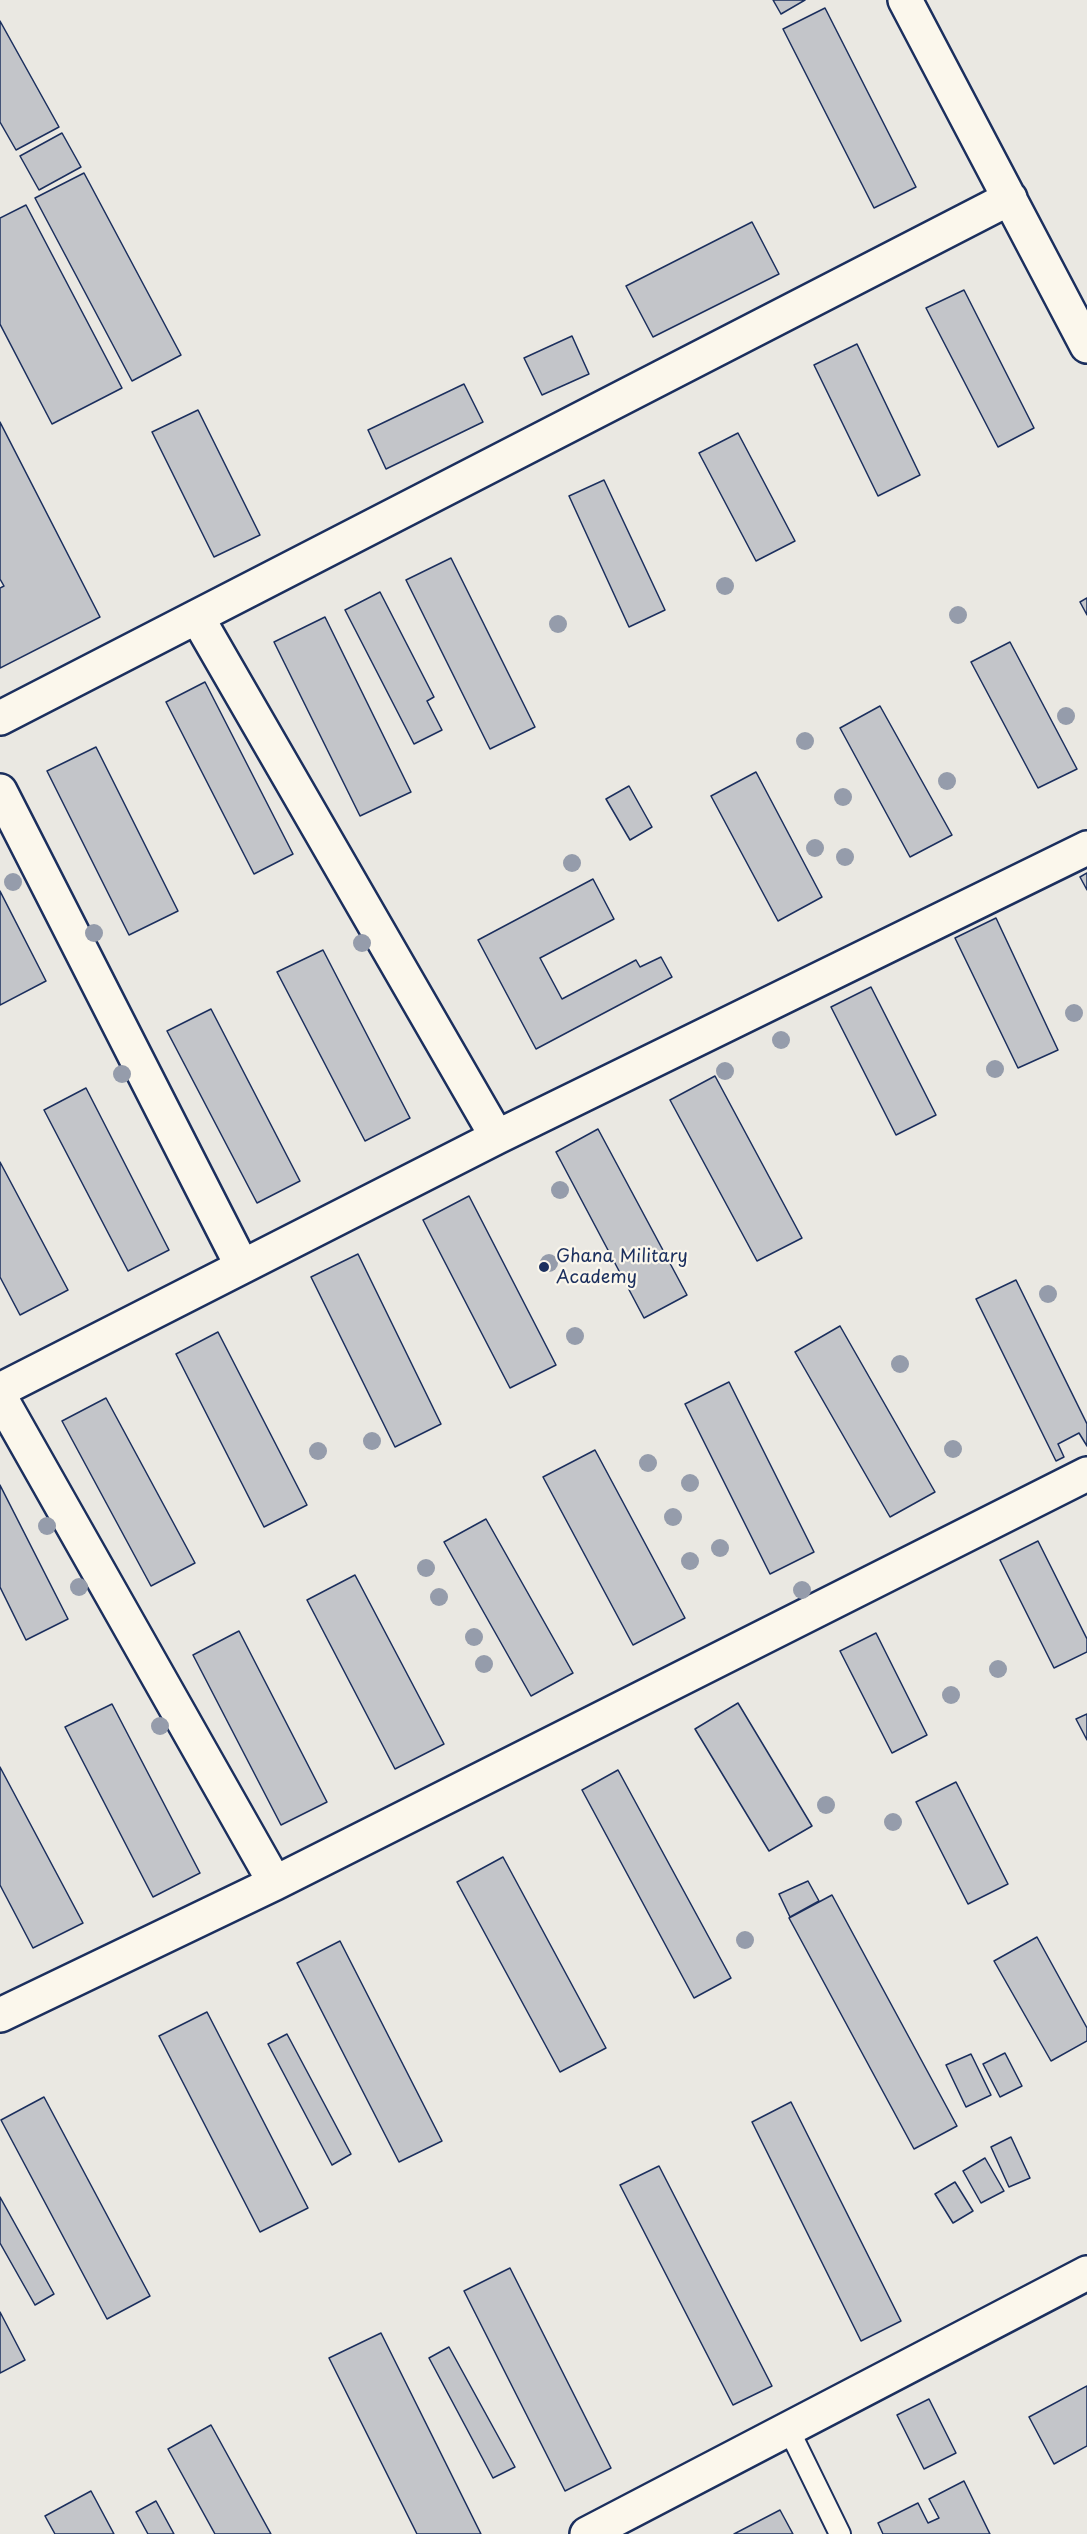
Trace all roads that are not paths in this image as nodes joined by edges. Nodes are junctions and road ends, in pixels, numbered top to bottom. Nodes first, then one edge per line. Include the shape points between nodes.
1 (905, 0) edge
2 (1010, 198) junction
3 (1078, 310) edge
4 (1087, 346) edge
5 (197, 616) junction
6 (0, 718) edge
7 (0, 791) edge
8 (1087, 848) edge
9 (497, 1137) junction
10 (242, 1266) junction
11 (0, 1390) edge
12 (0, 1397) edge
13 (1087, 1474) edge
14 (275, 1883) junction
15 (0, 2015) edge
16 (1087, 2273) edge
17 (788, 2428) junction
18 (587, 2534) edge
19 (840, 2534) edge

1 - 2 street
2 - 3 street
2 - 5 street
3 - 4 street
5 - 6 street
5 - 9 street
7 - 10 street
8 - 9 street
9 - 10 street
10 - 11 street
12 - 14 street
13 - 14 street
14 - 15 street
16 - 17 street
17 - 18 street
17 - 19 lane

